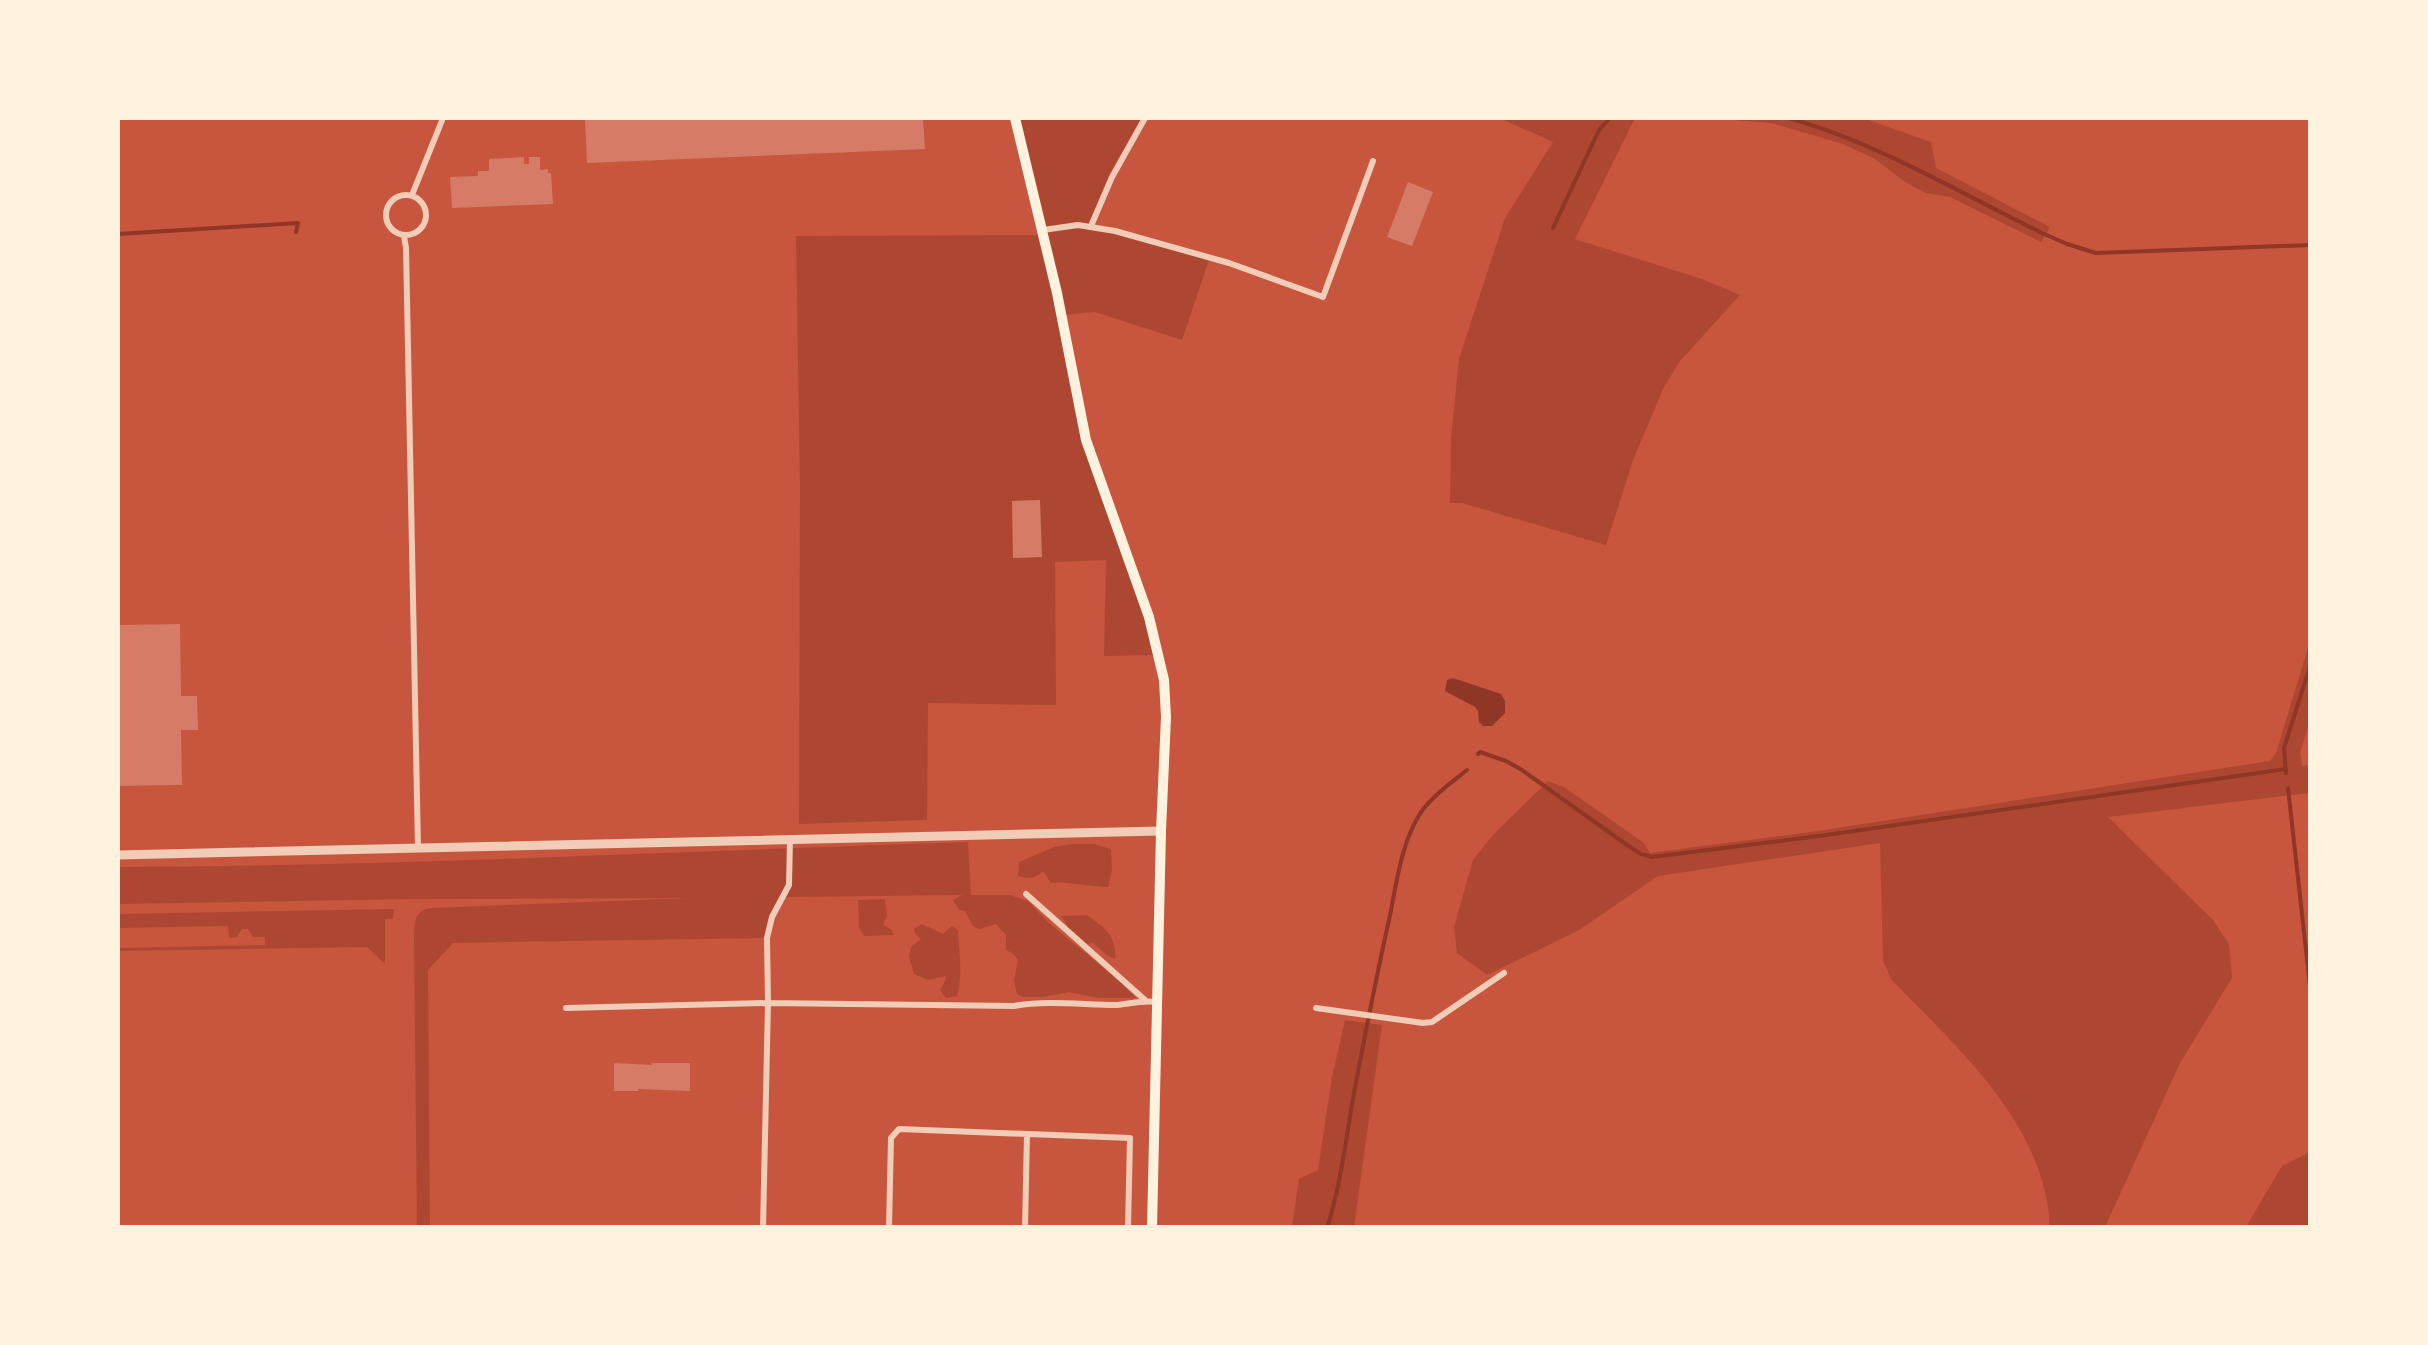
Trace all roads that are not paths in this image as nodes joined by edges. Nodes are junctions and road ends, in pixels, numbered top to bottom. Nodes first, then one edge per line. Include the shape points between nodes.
1 (443, 118) edge
2 (1016, 118) edge
3 (1146, 118) edge
4 (1373, 161) dead end
5 (412, 195) junction
6 (1091, 226) junction
7 (1042, 230) junction
8 (404, 236) junction
9 (1160, 832) junction
10 (790, 839) junction
11 (418, 848) junction
12 (118, 854) edge
13 (1026, 894) dead end
14 (1504, 972) dead end
15 (1152, 1001) junction
16 (768, 1003) junction
17 (566, 1008) dead end
18 (1316, 1008) dead end
19 (1027, 1134) junction
20 (764, 1228) edge
21 (889, 1228) edge
22 (1024, 1228) edge
23 (1128, 1228) edge
24 (1152, 1228) edge

1 - 5 street
2 - 7 main road
3 - 6 street
4 - 6 street via 1324,297
5 - 8 street via 422,203 425,222
5 - 8 street via 398,196 385,211 391,230
6 - 7 street
7 - 9 main road via 1086,440 1161,662 1166,718
8 - 11 street
9 - 10 street
9 - 15 main road
10 - 11 street
10 - 16 street via 787,890 767,938
11 - 12 street
13 - 15 street
14 - 18 street via 1432,1022
15 - 16 street
15 - 24 main road
16 - 17 street
16 - 20 street
19 - 21 street via 899,1129 891,1138
19 - 22 street
19 - 23 street via 1130,1138

